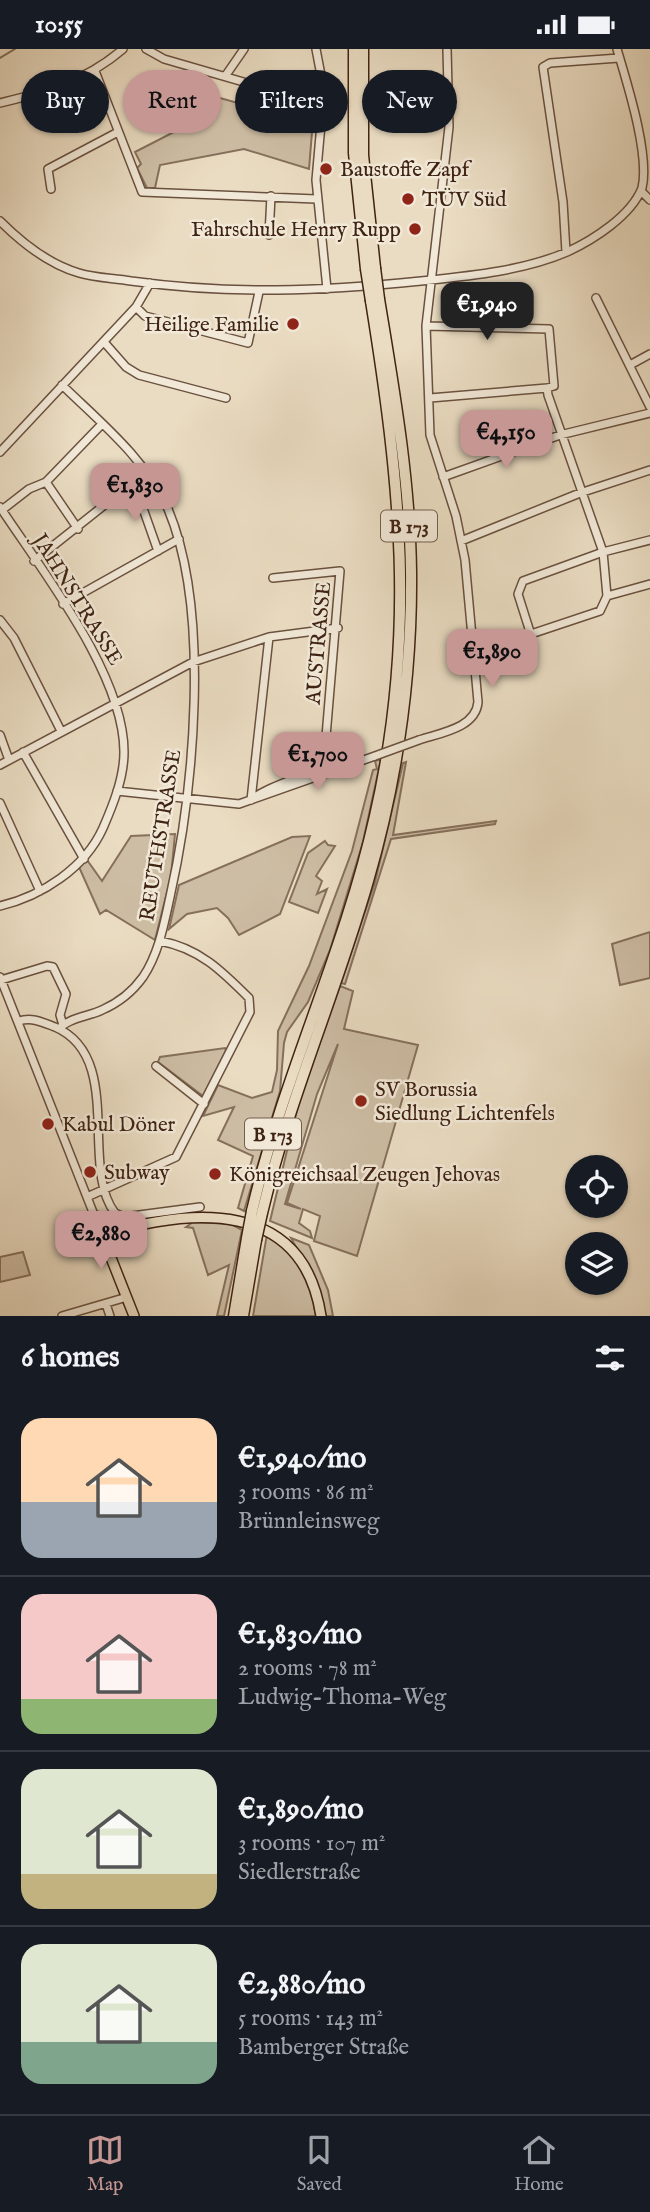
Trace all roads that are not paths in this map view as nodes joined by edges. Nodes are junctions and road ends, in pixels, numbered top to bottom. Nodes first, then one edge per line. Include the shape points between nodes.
1 (123, 49) edge
2 (146, 49) edge
3 (244, 49) edge
4 (316, 49) edge
5 (354, 49) edge
6 (363, 49) edge
7 (447, 49) edge
8 (617, 49) edge
9 (619, 58) junction
10 (96, 70) edge
11 (320, 70) edge
12 (226, 75) junction
13 (235, 78) edge
14 (21, 98) edge
15 (0, 103) edge
16 (109, 108) edge
17 (118, 132) junction
18 (320, 133) edge
19 (646, 136) edge
20 (51, 189) dead end
21 (641, 191) junction
22 (271, 196) junction
23 (316, 199) junction
24 (650, 199) edge
25 (0, 221) edge
26 (270, 235) dead end
27 (566, 252) junction
28 (371, 269) junction
29 (430, 280) junction
30 (150, 283) junction
31 (327, 289) junction
32 (259, 292) junction
33 (596, 298) dead end
34 (136, 307) junction
35 (426, 326) junction
36 (104, 342) junction
37 (650, 354) edge
38 (630, 365) junction
39 (62, 384) junction
40 (550, 387) junction
41 (226, 398) dead end
42 (430, 398) junction
43 (650, 410) edge
44 (102, 424) junction
45 (560, 436) junction
46 (0, 452) edge
47 (650, 470) edge
48 (146, 472) junction
49 (443, 477) junction
50 (46, 482) junction
51 (134, 483) junction
52 (580, 493) junction
53 (1, 509) edge
54 (78, 529) junction
55 (178, 539) junction
56 (650, 540) edge
57 (461, 541) junction
58 (158, 551) junction
59 (603, 552) junction
60 (34, 561) junction
61 (273, 578) dead end
62 (650, 584) edge
63 (607, 596) junction
64 (63, 604) junction
65 (0, 620) edge
66 (338, 628) junction
67 (531, 635) junction
68 (269, 637) junction
69 (474, 653) junction
70 (193, 662) junction
71 (114, 703) junction
72 (61, 731) junction
73 (0, 735) edge
74 (23, 752) junction
75 (9, 760) junction
76 (0, 765) edge
77 (117, 791) junction
78 (251, 800) junction
79 (187, 801) junction
80 (0, 803) edge
81 (84, 859) junction
82 (40, 891) junction
83 (0, 906) edge
84 (160, 940) junction
85 (1, 979) edge
86 (19, 1021) junction
87 (61, 1027) junction
88 (156, 1066) dead end
89 (204, 1104) junction
90 (103, 1188) junction
91 (87, 1197) junction
92 (200, 1207) dead end
93 (94, 1214) junction
94 (125, 1228) junction
95 (102, 1235) junction
96 (127, 1297) junction
97 (106, 1304) junction
98 (62, 1316) edge
99 (110, 1316) edge
100 (134, 1316) edge
101 (236, 1316) edge
102 (321, 1316) edge

1 - 10 street
2 - 12 street via 164,59
3 - 12 street
4 - 11 street
5 - 28 highway, B 173 via 354,153
6 - 28 highway, B 173 via 363,155
7 - 29 street via 448,139
8 - 9 street
9 - 19 street
9 - 27 street via 543,67
12 - 13 street
14 - 15 street
16 - 17 street
17 - 20 street via 48,169
17 - 22 street via 143,192
18 - 23 street
19 - 21 street
21 - 24 street
21 - 27 street via 608,226
22 - 23 street
22 - 26 street
23 - 31 street
25 - 30 street via 18,239 59,265 80,273
27 - 29 street via 500,270
28 - 101 highway, B 173, bridge via 402,447 410,531 411,616 402,718 368,881 257,1212
29 - 31 street
29 - 35 street
30 - 32 street
30 - 34 street
31 - 32 street
32 - 34 street via 248,344 145,316
33 - 38 street
34 - 36 street
35 - 40 street via 549,329
35 - 42 street
36 - 39 street
36 - 41 street via 125,367 139,375
37 - 38 street
38 - 43 street
39 - 44 street, REUTHSTRASSE
39 - 46 street
40 - 42 street
40 - 45 street
42 - 49 street via 430,435
43 - 45 street
44 - 48 street, REUTHSTRASSE
44 - 50 street
45 - 49 street
45 - 52 street
47 - 52 street
48 - 51 street
48 - 55 street, REUTHSTRASSE via 167,507
49 - 57 street
50 - 53 street
50 - 54 street
51 - 54 street
51 - 58 street
52 - 57 street
52 - 59 street
53 - 60 street, JAHNSTRASSE
54 - 60 street
55 - 58 street
55 - 70 street, REUTHSTRASSE
56 - 59 street
57 - 69 street
58 - 64 street
59 - 63 street
59 - 67 street via 523,581 518,594
60 - 64 street, JAHNSTRASSE
61 - 66 street, AUSTRASSE via 340,571
62 - 63 street
63 - 67 street via 595,614
64 - 71 street, JAHNSTRASSE via 101,664
65 - 72 street via 14,638
66 - 68 street
66 - 78 street, AUSTRASSE via 324,759
67 - 69 street
68 - 70 street
68 - 78 street
69 - 78 street, bridge via 478,702 474,717 464,724
70 - 71 street
70 - 79 street, REUTHSTRASSE
71 - 72 street
71 - 77 street, JAHNSTRASSE via 124,747
72 - 74 street
73 - 75 street
74 - 75 street
74 - 81 street
75 - 76 street
77 - 79 street
77 - 81 street, JAHNSTRASSE via 98,839
78 - 79 street via 230,805
79 - 84 street, REUTHSTRASSE
80 - 82 street
81 - 82 street, JAHNSTRASSE
82 - 83 street, JAHNSTRASSE
84 - 87 street, REUTHSTRASSE via 143,977 124,997
84 - 89 street via 204,957 251,1004
85 - 86 street
85 - 87 street via 53,967 66,994
86 - 87 street
86 - 91 street
87 - 90 street via 89,1065
88 - 89 street
89 - 90 street via 176,1157
90 - 91 street
90 - 92 street via 112,1210 124,1217
91 - 93 street
93 - 94 street
93 - 95 street
94 - 95 main road
94 - 102 main road via 203,1217 239,1221 269,1231 298,1256
95 - 96 main road
96 - 97 street
96 - 100 main road
97 - 98 street
97 - 99 street

